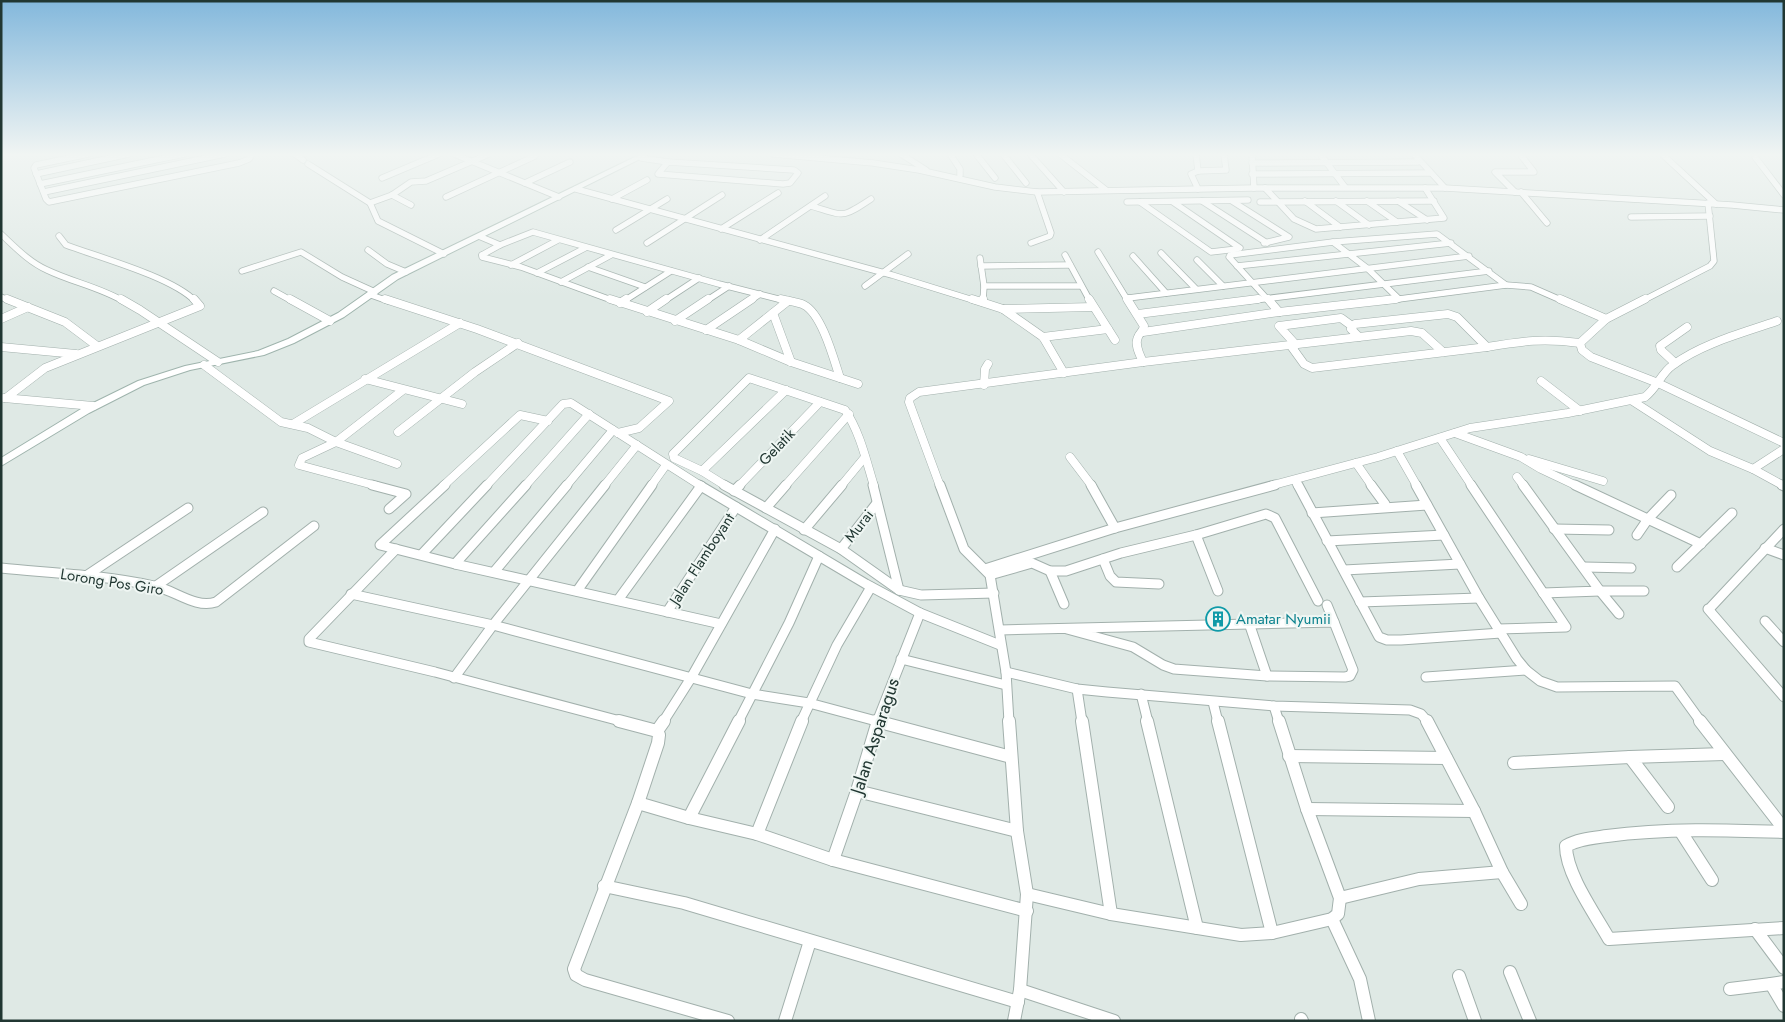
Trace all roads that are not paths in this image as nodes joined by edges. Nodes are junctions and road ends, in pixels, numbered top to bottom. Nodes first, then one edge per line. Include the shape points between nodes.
1 (1434, 201) edge
2 (374, 202) edge
3 (405, 202) edge
4 (550, 202) edge
5 (622, 202) edge
6 (662, 202) edge
7 (711, 202) edge
8 (764, 202) edge
9 (817, 202) edge
10 (867, 202) edge
11 (1040, 202) edge
12 (1127, 202) dead end
13 (1140, 202) junction
14 (1172, 202) junction
15 (1190, 202) joint
16 (1194, 202) edge
17 (1203, 202) edge
18 (1233, 202) edge
19 (1260, 202) dead end
20 (1265, 202) edge
21 (1276, 202) edge
22 (1306, 202) edge
23 (1337, 202) edge
24 (1368, 202) edge
25 (1399, 202) edge
26 (1527, 202) edge
27 (1675, 202) edge
28 (1710, 202) edge
29 (370, 203) joint
30 (1712, 204) junction
31 (411, 205) dead end
32 (811, 206) junction
33 (649, 209) junction
34 (1784, 210) edge
35 (1710, 216) junction
36 (1631, 217) dead end
37 (684, 219) junction
38 (1427, 220) junction
39 (1397, 222) junction
40 (1547, 223) dead end
41 (1369, 225) junction
42 (1340, 227) junction
43 (721, 229) junction
44 (616, 230) dead end
45 (1, 234) edge
46 (59, 236) dead end
47 (481, 237) junction
48 (558, 240) junction
49 (760, 240) junction
50 (1333, 242) junction
51 (647, 243) dead end
52 (1030, 243) dead end
53 (1267, 243) junction
54 (1450, 243) junction
55 (500, 245) junction
56 (585, 248) junction
57 (1240, 248) junction
58 (368, 250) dead end
59 (1098, 252) dead end
60 (444, 254) junction
61 (611, 254) junction
62 (908, 254) dead end
63 (1161, 254) dead end
64 (1065, 255) dead end
65 (1350, 255) junction
66 (1133, 256) dead end
67 (1469, 256) junction
68 (980, 258) dead end
69 (1197, 260) dead end
70 (511, 265) junction
71 (1070, 265) junction
72 (981, 266) junction
73 (1237, 266) junction
74 (588, 267) junction
75 (1367, 268) junction
76 (242, 271) dead end
77 (671, 271) junction
78 (1489, 271) junction
79 (406, 272) junction
80 (537, 273) junction
81 (887, 274) junction
82 (698, 278) junction
83 (561, 282) junction
84 (1250, 282) junction
85 (1382, 283) junction
86 (1506, 285) junction
87 (729, 286) junction
88 (865, 286) dead end
89 (984, 286) junction
90 (1081, 286) junction
91 (1223, 286) junction
92 (645, 287) junction
93 (1196, 289) junction
94 (274, 291) dead end
95 (373, 293) junction
96 (1166, 293) junction
97 (760, 294) junction
98 (1, 297) edge
99 (1128, 298) junction
100 (1264, 298) junction
101 (1399, 299) junction
102 (788, 301) junction
103 (620, 302) junction
104 (983, 302) junction
105 (28, 307) junction
106 (1093, 307) junction
107 (1004, 309) junction
108 (1047, 309) junction
109 (647, 312) junction
110 (1279, 312) junction
111 (773, 313) junction
112 (1012, 314) junction
113 (1138, 314) junction
114 (1, 319) edge
115 (1606, 320) junction
116 (158, 321) junction
117 (330, 321) junction
118 (675, 321) junction
119 (1777, 321) dead end
120 (460, 323) junction
121 (1352, 326) junction
122 (1686, 327) dead end
123 (1108, 329) junction
124 (706, 330) junction
125 (1143, 332) junction
126 (1044, 337) junction
127 (1358, 337) junction
128 (739, 340) junction
129 (1115, 340) dead end
130 (518, 344) junction
131 (1580, 344) junction
132 (1294, 345) junction
133 (97, 346) junction
134 (1, 347) edge
135 (1487, 347) junction
136 (1443, 352) junction
137 (76, 354) junction
138 (218, 362) junction
139 (792, 362) junction
140 (1143, 362) junction
141 (988, 364) dead end
142 (1675, 364) junction
143 (204, 365) junction
144 (1064, 373) junction
145 (840, 378) junction
146 (365, 379) junction
147 (1541, 381) dead end
148 (1658, 383) junction
149 (858, 384) dead end
150 (984, 385) junction
151 (404, 390) junction
152 (786, 390) junction
153 (4, 398) edge
154 (440, 398) junction
155 (1631, 400) junction
156 (820, 402) junction
157 (462, 404) dead end
158 (93, 406) junction
159 (1580, 411) junction
160 (589, 414) junction
161 (850, 414) junction
162 (548, 421) junction
163 (294, 424) junction
164 (615, 431) junction
165 (398, 432) dead end
166 (1455, 433) junction
167 (1440, 438) junction
168 (336, 442) junction
169 (1784, 444) edge
170 (637, 445) junction
171 (1784, 449) edge
172 (1397, 451) junction
173 (865, 457) junction
174 (1070, 457) dead end
175 (1521, 457) junction
176 (2, 462) edge
177 (1356, 463) junction
178 (397, 464) dead end
179 (666, 465) junction
180 (1754, 469) junction
181 (702, 471) junction
182 (1517, 477) dead end
183 (1295, 480) junction
184 (1603, 481) dead end
185 (701, 486) junction
186 (1784, 486) edge
187 (734, 491) junction
188 (1671, 495) dead end
189 (877, 503) junction
190 (1385, 504) dead end
191 (1427, 505) junction
192 (736, 507) junction
193 (188, 508) dead end
194 (766, 508) junction
195 (389, 509) dead end
196 (263, 512) dead end
197 (1312, 513) junction
198 (1732, 513) dead end
199 (1648, 519) junction
200 (314, 526) dead end
201 (1115, 528) junction
202 (1554, 529) junction
203 (1784, 529) edge
204 (775, 530) junction
205 (804, 530) junction
206 (1610, 530) dead end
207 (1196, 535) junction
208 (1444, 535) junction
209 (1637, 535) dead end
210 (1326, 540) junction
211 (1701, 544) junction
212 (1765, 548) junction
213 (396, 549) junction
214 (841, 549) junction
215 (422, 554) junction
216 (1784, 555) edge
217 (819, 556) junction
218 (1103, 559) junction
219 (455, 564) junction
220 (1460, 564) junction
221 (1584, 567) junction
222 (1677, 567) dead end
223 (1, 568) edge
224 (1632, 568) dead end
225 (1344, 570) junction
226 (1050, 571) junction
227 (494, 572) junction
228 (987, 572) junction
229 (86, 576) junction
230 (530, 581) junction
231 (1159, 584) dead end
232 (156, 586) junction
233 (871, 587) junction
234 (899, 590) junction
235 (577, 591) junction
236 (1218, 591) dead end
237 (1600, 591) junction
238 (1644, 591) dead end
239 (994, 593) junction
240 (1543, 593) junction
241 (350, 594) junction
242 (1479, 598) junction
243 (618, 600) junction
244 (1360, 602) junction
245 (1064, 604) dead end
246 (1709, 608) joint
247 (668, 612) junction
248 (920, 613) junction
249 (1619, 614) dead end
250 (1764, 621) dead end
251 (1334, 622) junction
252 (1249, 623) junction
253 (721, 624) junction
254 (493, 625) junction
255 (1067, 629) junction
256 (1000, 630) junction
257 (1499, 631) junction
258 (1784, 642) edge
259 (1000, 645) junction
260 (901, 659) junction
261 (1526, 670) junction
262 (1267, 676) junction
263 (1426, 677) dead end
264 (454, 678) junction
265 (691, 678) junction
266 (1006, 679) junction
267 (1077, 689) junction
268 (752, 694) junction
269 (1142, 694) junction
270 (1784, 697) edge
271 (1213, 702) junction
272 (809, 704) junction
273 (1274, 706) junction
274 (877, 723) junction
275 (657, 731) junction
276 (1724, 754) junction
277 (1289, 756) junction
278 (1630, 756) junction
279 (1011, 757) junction
280 (1446, 758) junction
281 (1514, 763) dead end
282 (857, 791) junction
283 (638, 803) junction
284 (1668, 807) dead end
285 (1307, 809) junction
286 (1474, 811) junction
287 (689, 818) junction
288 (1017, 831) junction
289 (1784, 831) edge
290 (1681, 832) junction
291 (757, 834) junction
292 (833, 860) junction
293 (1502, 872) junction
294 (1712, 880) dead end
295 (604, 886) junction
296 (1027, 894) junction
297 (1340, 898) junction
298 (1521, 904) dead end
299 (1027, 911) junction
300 (1111, 914) junction
301 (1332, 919) junction
302 (1197, 928) junction
303 (1784, 928) edge
304 (1755, 929) junction
305 (1272, 933) junction
306 (810, 941) junction
307 (1784, 968) edge
308 (1510, 972) dead end
309 (1459, 976) dead end
310 (1777, 983) edge
311 (1730, 989) dead end
312 (1019, 996) junction
313 (1784, 1006) edge
314 (728, 1021) edge
315 (785, 1021) edge
316 (1014, 1021) edge
317 (1114, 1021) edge
318 (1369, 1021) edge
319 (1475, 1021) edge
320 (1530, 1021) edge

1 - 38 street via 1444,218
2 - 29 street
3 - 31 street
4 - 47 main road
5 - 33 street
6 - 33 street
7 - 37 street
8 - 43 street
9 - 32 street
10 - 32 street via 843,215
11 - 52 street via 1051,233
12 - 13 street
13 - 14 street
13 - 57 street via 1211,252
14 - 15 street
14 - 57 street
15 - 16 street
17 - 53 street
18 - 53 street via 1290,237
19 - 20 street
21 - 42 street via 1310,228
22 - 42 street
23 - 41 street
24 - 39 street
25 - 38 street
26 - 40 street
27 - 30 street
28 - 30 street
29 - 60 street via 378,221
30 - 34 street
30 - 35 street
32 - 49 street
33 - 37 street
33 - 44 street
35 - 36 street
35 - 115 street via 1714,261 1710,266
37 - 43 street
37 - 51 street
38 - 39 street
39 - 41 street
41 - 42 street
43 - 49 street
45 - 116 street via 46,270 109,293
46 - 116 street via 66,245 169,283 200,304
47 - 55 street
47 - 60 main road
48 - 55 street via 530,232
48 - 56 street
48 - 70 street
49 - 81 street
50 - 54 street via 1437,234
50 - 65 street
50 - 73 street via 1230,255
53 - 57 street
54 - 65 street
54 - 67 street
55 - 70 street via 481,256
56 - 61 street
56 - 80 street
58 - 79 street via 387,264
59 - 99 street
60 - 79 main road
61 - 74 street
61 - 77 street
62 - 81 street
63 - 93 street
64 - 71 street
65 - 73 street
65 - 75 street
66 - 96 street
67 - 75 street
67 - 78 street
68 - 72 street
69 - 91 street
70 - 80 street
71 - 72 street
71 - 90 street
72 - 89 street
73 - 84 street
74 - 83 street
74 - 92 street
75 - 84 street
75 - 85 street
76 - 95 street via 302,252
77 - 82 street
77 - 92 street
78 - 85 street
78 - 86 street
79 - 95 main road
80 - 83 street
81 - 88 street
81 - 104 street
82 - 87 street
82 - 109 street
83 - 103 street
84 - 91 street
84 - 100 street
85 - 100 street
85 - 101 street
86 - 101 street
86 - 115 street via 1531,287
87 - 97 street
87 - 118 street
89 - 90 street
89 - 104 street
90 - 106 street
91 - 93 street
92 - 103 street
93 - 96 street
94 - 117 street
95 - 117 main road
95 - 120 street
96 - 99 street
97 - 102 street
97 - 124 street
98 - 105 street
99 - 113 street
100 - 110 street
100 - 113 street
101 - 110 street
102 - 111 street
102 - 145 street via 804,305 811,311
103 - 109 street
104 - 107 street
105 - 114 street
105 - 133 street via 65,322
106 - 108 street
106 - 123 street
107 - 108 street
107 - 112 street
108 - 112 street
109 - 118 street
110 - 125 street
111 - 128 street
111 - 139 street
112 - 126 street
113 - 125 street via 1144,326
115 - 131 street
116 - 133 street
116 - 138 street
117 - 138 main road via 261,353
118 - 124 street
119 - 142 street via 1732,337
120 - 130 street
120 - 146 street
121 - 127 street
121 - 132 street via 1342,318 1279,326
121 - 135 street via 1448,314 1458,317
122 - 142 street via 1660,346
123 - 126 street
123 - 129 street
124 - 128 street
125 - 140 street via 1138,337 1137,347
126 - 144 street
127 - 132 street
127 - 136 street via 1416,331
128 - 139 street
130 - 154 street
130 - 164 street via 669,400 638,428
131 - 135 street via 1536,339
131 - 148 street via 1583,352
132 - 136 street via 1304,364 1312,368
132 - 140 street
133 - 137 street
134 - 137 street
135 - 136 street
137 - 153 street via 45,368
138 - 143 main road
139 - 145 street
140 - 144 street
141 - 150 street
142 - 148 street via 1664,372
143 - 158 main road via 166,374
143 - 163 street via 281,422
144 - 150 street
145 - 149 street
146 - 151 street
146 - 163 street
147 - 159 street
148 - 155 street via 1654,391 1645,397
148 - 169 street
150 - 228 street via 919,392 913,394 909,402 964,549
151 - 154 street
151 - 168 street
152 - 156 street
152 - 181 street
152 - 181 street via 753,378 748,380 673,454 674,458
153 - 158 street
154 - 157 street
154 - 165 street
155 - 159 street
155 - 180 street via 1710,451
156 - 161 street
156 - 187 street, Gelatik
158 - 176 main road
159 - 166 street
160 - 162 street via 566,403
160 - 164 street
160 - 219 street
161 - 173 street
161 - 194 street
162 - 213 street via 520,415 380,545
162 - 215 street
163 - 168 street
164 - 170 street
164 - 227 street
166 - 167 street
166 - 175 street
167 - 172 street
167 - 240 street
168 - 178 street
168 - 195 street via 310,453 302,458 299,465 406,494
170 - 179 street
170 - 230 street
171 - 180 street
172 - 177 street
172 - 191 street
173 - 189 street
173 - 205 street
174 - 201 street via 1096,490
175 - 184 street
175 - 199 street
177 - 183 street
177 - 190 street
179 - 185 street
179 - 235 street
180 - 186 street
181 - 187 street
182 - 202 street
183 - 197 street
183 - 201 street
185 - 192 street
185 - 243 street
187 - 194 street
188 - 199 street
189 - 214 street, Murai
189 - 234 street
191 - 197 street
191 - 208 street
192 - 204 street
192 - 247 street, Jalan Flamboyant
193 - 229 street
194 - 205 street
196 - 232 street
197 - 210 street
198 - 211 street
199 - 209 street
199 - 211 street
200 - 232 street, Lorong Pos Giro via 210,605
201 - 228 street
202 - 206 street
202 - 221 street
203 - 212 street
204 - 217 street
204 - 253 street
205 - 214 street
207 - 218 street
207 - 236 street
207 - 251 street via 1262,514 1272,516
208 - 210 street
208 - 220 street
210 - 225 street
211 - 222 street
212 - 216 street
212 - 246 street
213 - 215 street
213 - 241 street
214 - 234 street
215 - 219 street
217 - 233 street
217 - 268 street
218 - 226 street via 1066,571
218 - 231 street via 1116,582
219 - 227 street
220 - 225 street
220 - 242 street
221 - 224 street
221 - 237 street
223 - 229 street, Lorong Pos Giro
225 - 244 street
226 - 228 street via 1032,563
226 - 245 street
227 - 230 street
228 - 239 street
229 - 232 street, Lorong Pos Giro
230 - 235 street
230 - 254 street
233 - 248 street
233 - 272 street via 855,610
234 - 239 street via 920,595
235 - 243 street
237 - 238 street
237 - 240 street
237 - 249 street
239 - 256 street
240 - 257 street via 1566,627
241 - 254 street
241 - 264 street via 309,642
242 - 244 street
242 - 257 street
243 - 247 street
244 - 257 street via 1376,634 1384,640
246 - 270 street
247 - 253 street
248 - 259 street
248 - 260 street, Jalan Asparagus
250 - 258 street
251 - 252 street
251 - 262 street via 1354,670 1350,676
252 - 255 street
252 - 262 street
253 - 265 street
254 - 264 street
254 - 265 street
255 - 256 street
255 - 262 street via 1133,648 1174,669
256 - 259 street
257 - 261 street
259 - 266 street
260 - 266 street
260 - 274 street, Jalan Asparagus
261 - 263 street
261 - 276 street via 1540,681 1556,687 1675,686
264 - 275 street
265 - 268 street
265 - 275 street
266 - 267 street
266 - 279 street
267 - 269 street
267 - 300 street
268 - 272 street
268 - 287 street
269 - 271 street
269 - 302 street
271 - 273 street
271 - 305 street
272 - 274 street
272 - 291 street
273 - 277 street
273 - 280 street via 1415,711 1427,722
274 - 279 street
274 - 282 street, Jalan Asparagus
275 - 283 street via 658,743
276 - 278 street
276 - 289 street
277 - 280 street
277 - 285 street
278 - 281 street
278 - 284 street
279 - 288 street
280 - 286 street
282 - 288 street
282 - 292 street, Jalan Asparagus
283 - 287 street
283 - 295 street
285 - 286 street
285 - 297 street
286 - 293 street
287 - 291 street
288 - 296 street
289 - 290 street
290 - 294 street
290 - 304 street via 1621,834 1566,846 1564,851 1572,870 1609,939
291 - 292 street
292 - 299 street
293 - 297 street via 1419,879
293 - 298 street
295 - 306 street via 684,903
295 - 314 street via 574,964 576,976
296 - 299 street
296 - 300 street
297 - 301 street via 1338,914
299 - 312 street
300 - 302 street
301 - 305 street
301 - 318 street via 1360,979
302 - 305 street via 1242,935
303 - 304 street
304 - 307 street
306 - 312 street
306 - 315 street
308 - 320 street
309 - 319 street
310 - 311 street
310 - 313 street
312 - 316 street
312 - 317 street

